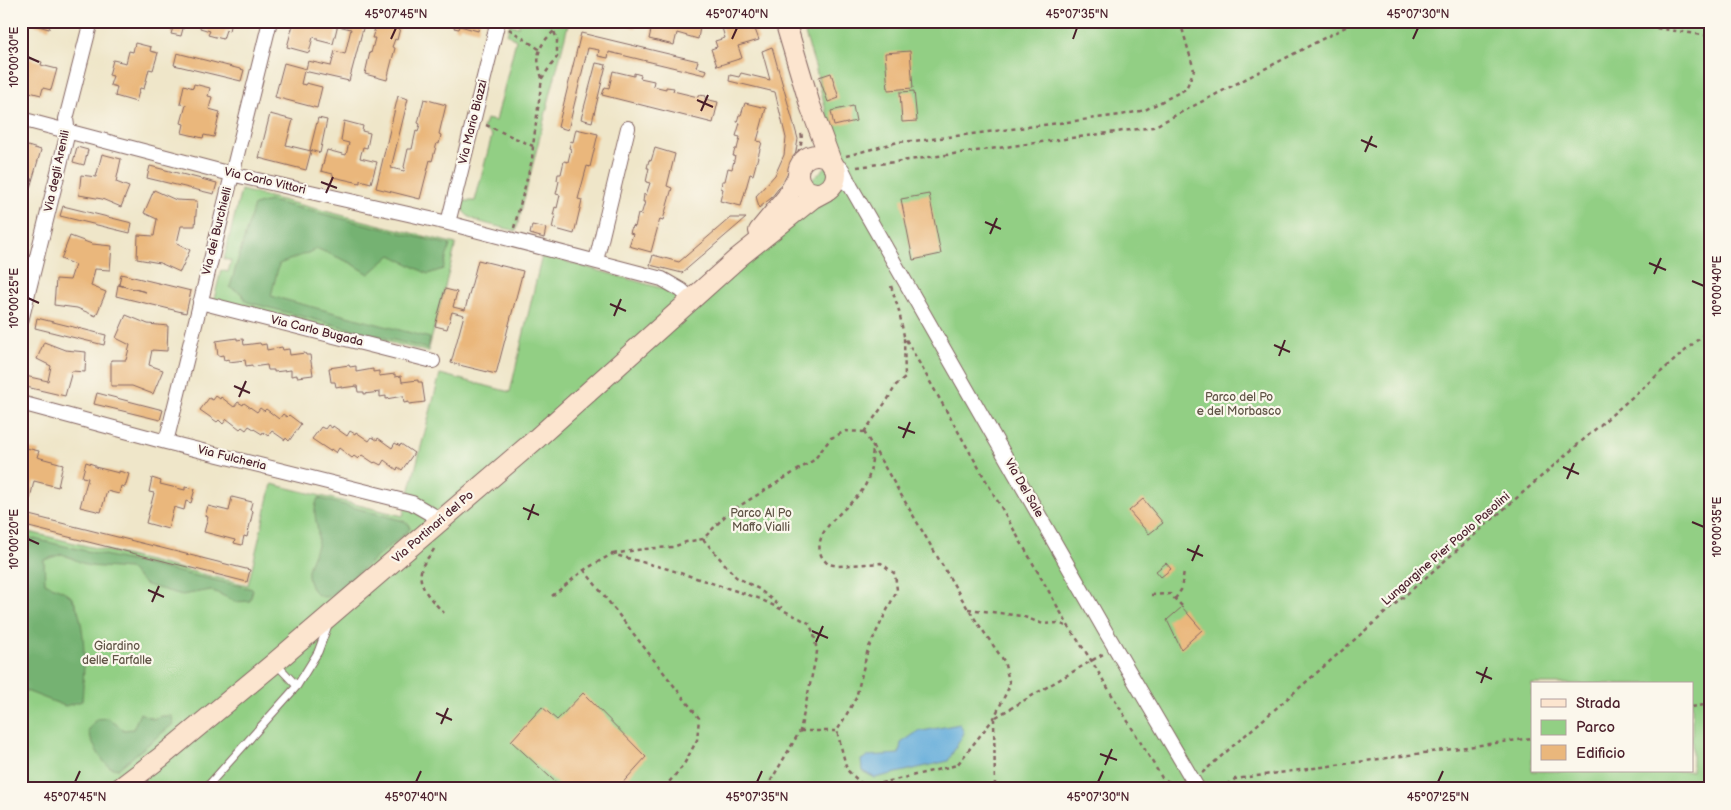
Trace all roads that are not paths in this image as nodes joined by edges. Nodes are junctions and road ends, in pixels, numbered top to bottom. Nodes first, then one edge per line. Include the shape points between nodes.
1 (91, 21) edge
2 (270, 21) edge
3 (785, 21) edge
4 (497, 23) edge
5 (810, 105) junction
6 (21, 120) edge
7 (628, 128) dead end
8 (68, 132) junction
9 (799, 167) junction
10 (231, 174) junction
11 (836, 176) junction
12 (448, 223) junction
13 (739, 257) junction
14 (596, 261) junction
15 (692, 300) junction
16 (200, 302) junction
17 (21, 321) edge
18 (433, 361) dead end
19 (21, 403) edge
20 (166, 442) junction
21 (439, 522) junction
22 (330, 615) junction
23 (272, 665) junction
24 (297, 686) junction
25 (1195, 784) edge
26 (119, 789) edge
27 (205, 789) edge

1 - 8 street, Via degli Arenili via 66,119
2 - 10 street, Via dei Burchielli
3 - 5 street
4 - 12 street, Via Mario Biazzi
5 - 9 street via 815,138 812,150
5 - 11 street
6 - 8 street, Via Carlo Vittori
7 - 14 street
8 - 10 street, Via Carlo Vittori
8 - 17 street, Via degli Arenili
9 - 11 street via 817,155 828,159
9 - 11 street via 803,188 814,194
9 - 13 street, Via Portinari del Po via 786,197
10 - 12 street, Via Carlo Vittori
10 - 16 street, Via dei Burchielli
11 - 13 street, Via Portinari del Po
11 - 25 street, Via Del Sale
12 - 14 street, Via Carlo Vittori
13 - 15 street, Via Portinari del Po
14 - 15 street, Via Carlo Vittori via 662,279
15 - 21 street, Via Portinari del Po
16 - 18 street, Via Carlo Bugada
16 - 20 street, Via dei Burchielli
19 - 20 street, Via Fulcheria
20 - 21 street, Via Fulcheria via 412,503
21 - 22 street, Via Portinari del Po
22 - 23 street, Via Portinari del Po
22 - 24 lane via 318,652
23 - 24 lane via 281,669
23 - 26 street, Via Portinari del Po
24 - 27 lane

